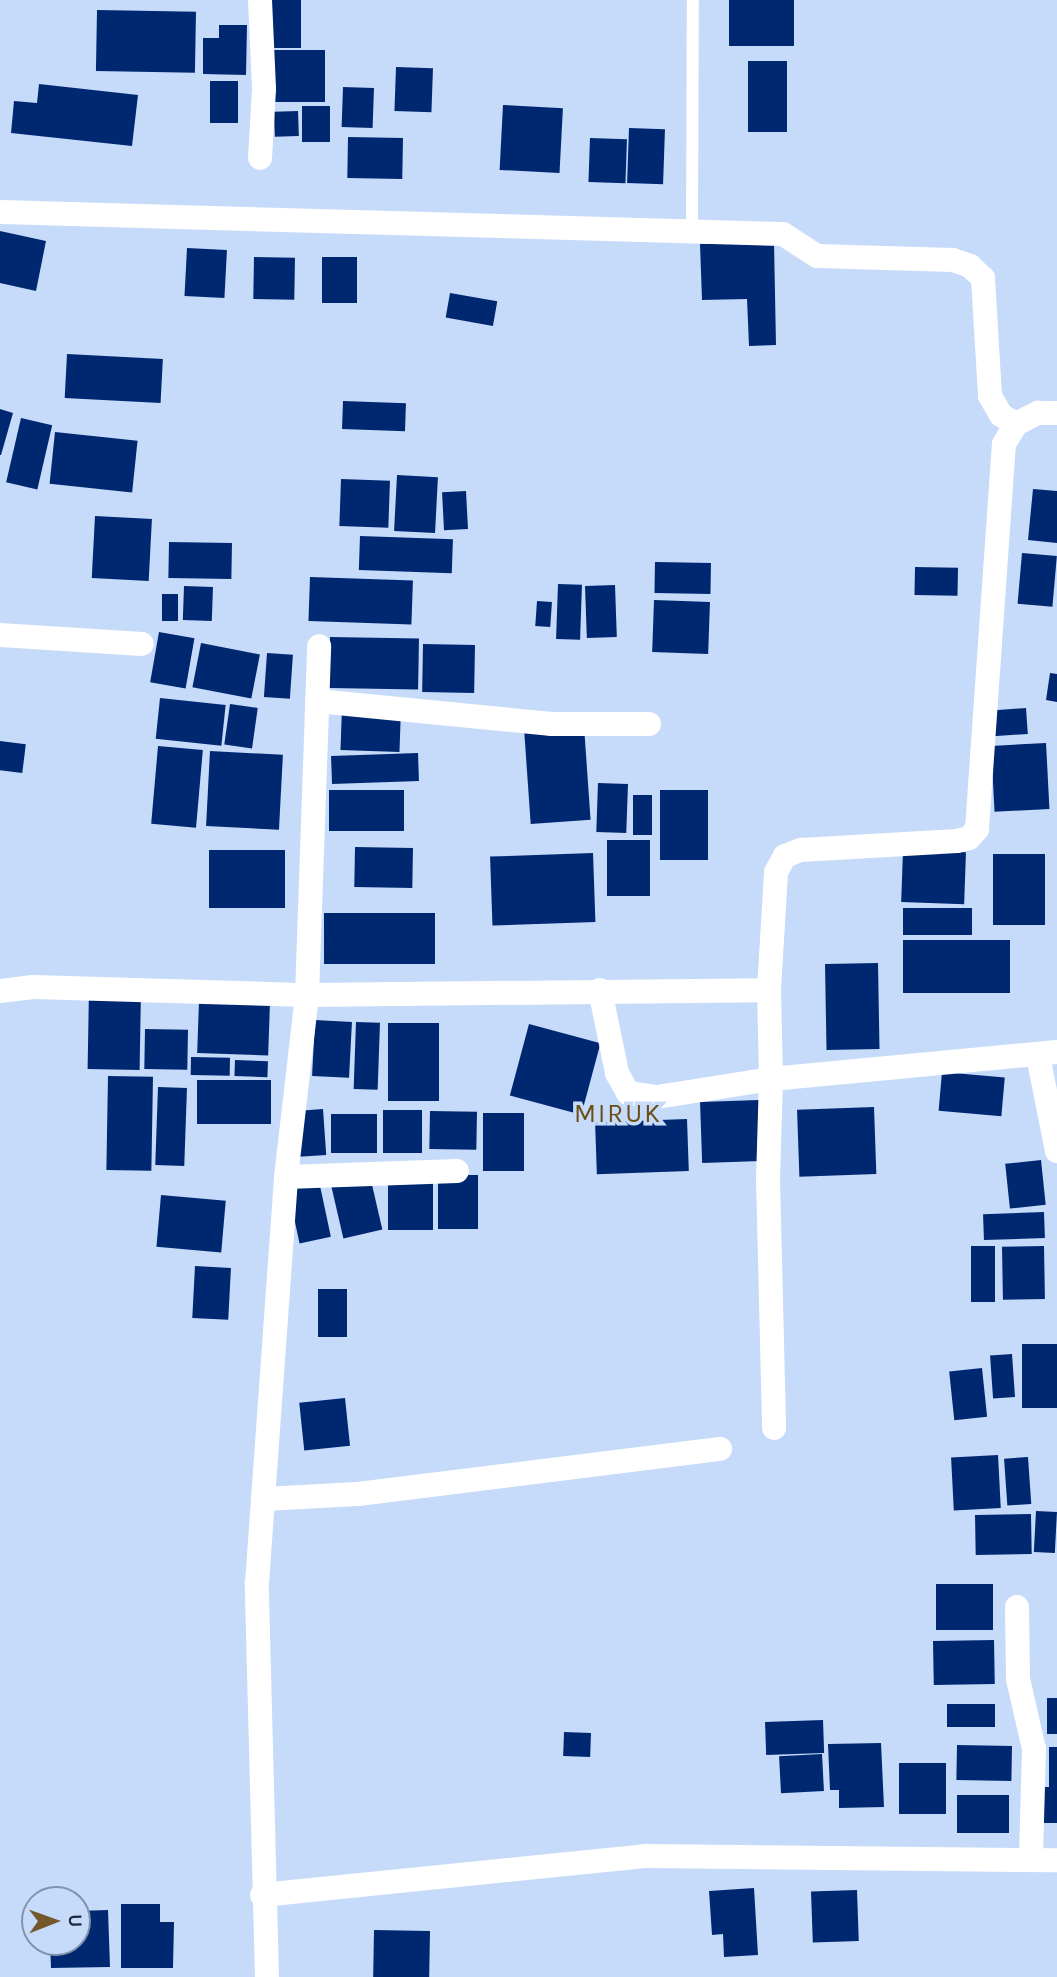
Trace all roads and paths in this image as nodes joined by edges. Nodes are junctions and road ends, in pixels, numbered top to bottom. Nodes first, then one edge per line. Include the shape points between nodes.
1 (260, 0) edge
2 (693, 0) edge
3 (260, 158) dead end
4 (0, 212) edge
5 (692, 232) junction
6 (1057, 413) edge
7 (1016, 424) junction
8 (0, 635) edge
9 (142, 644) dead end
10 (319, 646) dead end
11 (317, 701) junction
12 (649, 724) dead end
13 (600, 990) junction
14 (769, 990) junction
15 (0, 991) edge
16 (307, 995) junction
17 (1047, 1054) edge
18 (771, 1079) junction
19 (1057, 1152) edge
20 (457, 1171) dead end
21 (286, 1177) junction
22 (774, 1428) dead end
23 (720, 1449) dead end
24 (263, 1499) junction
25 (1017, 1607) dead end
26 (1031, 1859) junction
27 (1057, 1860) edge
28 (262, 1895) junction
29 (267, 1977) edge

1 - 3 street via 264,89
2 - 5 lane
4 - 5 street
5 - 7 street via 783,234 817,256 953,260 971,266 983,278 990,396 1001,415
6 - 7 street via 1038,413
7 - 14 street via 1004,444 977,829 969,838 957,841 800,850 785,856 776,872
8 - 9 street
10 - 11 street
11 - 12 street via 552,724
11 - 16 street
13 - 14 street
13 - 16 street
13 - 18 street via 617,1073 628,1093 657,1097
14 - 18 street
15 - 16 street via 33,987
16 - 21 street
17 - 18 street
17 - 19 street
18 - 22 street via 768,1178
20 - 21 street
21 - 24 street
23 - 24 street via 358,1494
24 - 28 street via 257,1583
25 - 26 street via 1018,1679 1034,1749
26 - 27 street
26 - 28 street via 645,1856
28 - 29 street

